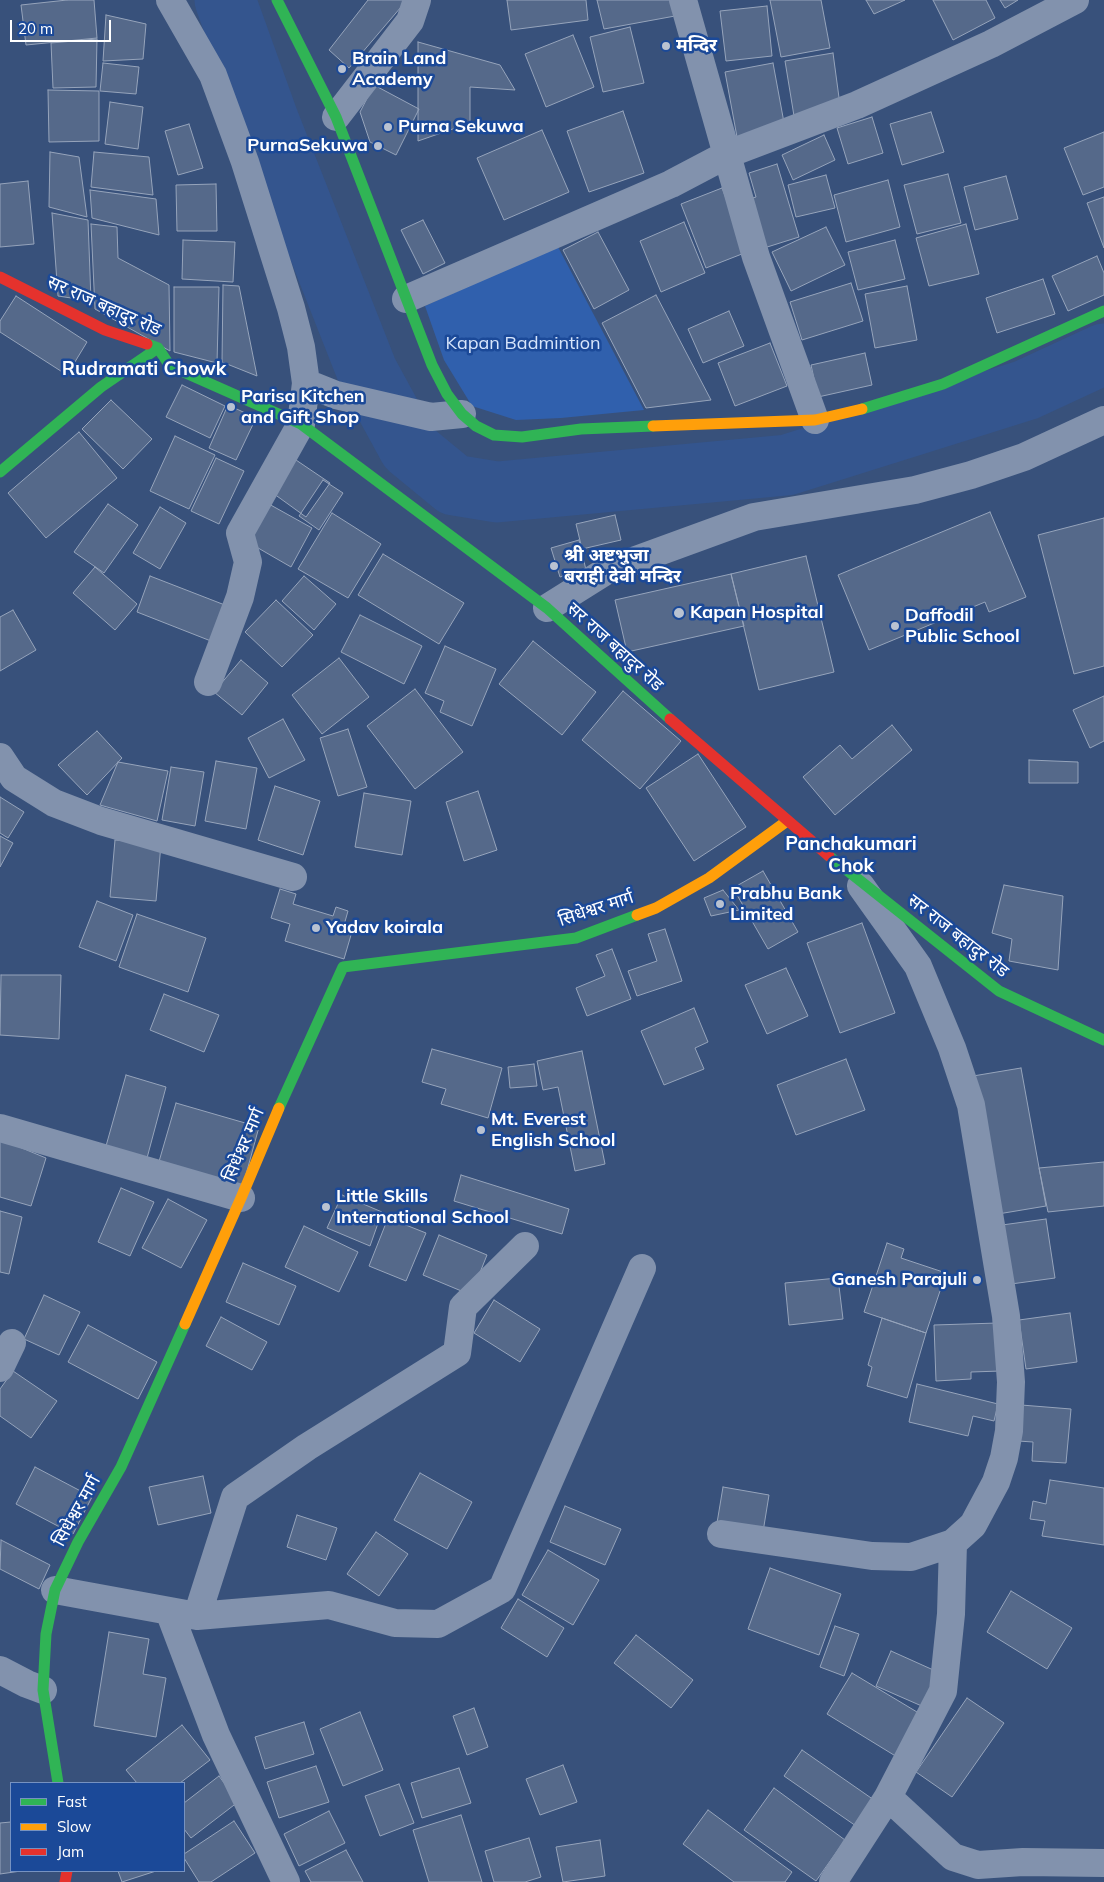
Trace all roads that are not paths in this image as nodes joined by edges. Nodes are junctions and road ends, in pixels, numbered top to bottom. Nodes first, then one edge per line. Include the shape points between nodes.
1 (170, 0) edge
2 (277, 0) edge
3 (417, 0) edge
4 (683, 0) edge
5 (1075, 0) edge
6 (336, 117) junction
7 (728, 154) junction
8 (0, 277) edge
9 (406, 299) junction
10 (1104, 311) edge
11 (158, 348) junction
12 (306, 383) junction
13 (462, 414) junction
14 (815, 420) junction
15 (1104, 420) edge
16 (301, 424) junction
17 (0, 472) edge
18 (547, 608) junction
19 (208, 682) dead end
20 (0, 757) edge
21 (786, 820) junction
22 (294, 876) dead end
23 (854, 877) junction
24 (1104, 1040) edge
25 (0, 1128) edge
26 (241, 1198) junction
27 (525, 1246) dead end
28 (642, 1268) dead end
29 (12, 1343) dead end
30 (0, 1368) edge
31 (721, 1534) dead end
32 (953, 1544) junction
33 (55, 1590) junction
34 (169, 1611) junction
35 (196, 1616) junction
36 (0, 1670) edge
37 (43, 1690) junction
38 (58, 1782) edge
39 (888, 1797) junction
40 (1104, 1863) edge
41 (286, 1882) edge
42 (833, 1882) edge

1 - 12 street via 213,75 245,162 291,308
2 - 6 street
3 - 6 street via 410,20
4 - 7 street
5 - 7 street via 991,44 857,104
6 - 9 street
7 - 9 street via 671,184
7 - 14 street via 756,257
8 - 11 street, सर राज बहादुर रोड via 105,330
9 - 13 street via 432,364 447,394
10 - 14 street via 943,384 868,408
11 - 16 street, सर राज बहादुर रोड via 170,366
11 - 17 street via 100,388
12 - 13 street via 336,395 431,417
12 - 16 street
13 - 14 street via 494,435 522,438 581,429
15 - 18 street via 1024,457 972,475 914,490 754,516 606,571
16 - 18 street, सर राज बहादुर रोड
16 - 19 street via 240,533 248,562 240,597
18 - 21 street, सर राज बहादुर रोड
20 - 22 street via 14,778 54,803 101,821
21 - 23 street, सर राज बहादुर रोड
21 - 26 street, सिधेश्वर मार्ग via 709,878 656,908 576,938 343,967
23 - 24 street, सर राज बहादुर रोड via 999,991
23 - 32 street via 918,966 971,1104 1006,1316 1011,1382 1009,1431 1004,1458 996,1482 973,1525
25 - 26 street
26 - 33 street, सिधेश्वर मार्ग via 121,1467
27 - 35 street via 464,1307 457,1353 307,1447 235,1497
28 - 35 street via 502,1589 438,1624 395,1623 329,1606
29 - 30 street
31 - 32 street via 872,1556 911,1557
32 - 39 street via 951,1614 943,1691
33 - 34 street
33 - 37 street, सिधेश्वर मार्ग via 46,1634
34 - 35 street
34 - 41 street via 216,1735
36 - 37 street
37 - 38 street, सिधेश्वर मार्ग
39 - 40 street via 954,1857 978,1865
39 - 42 street

